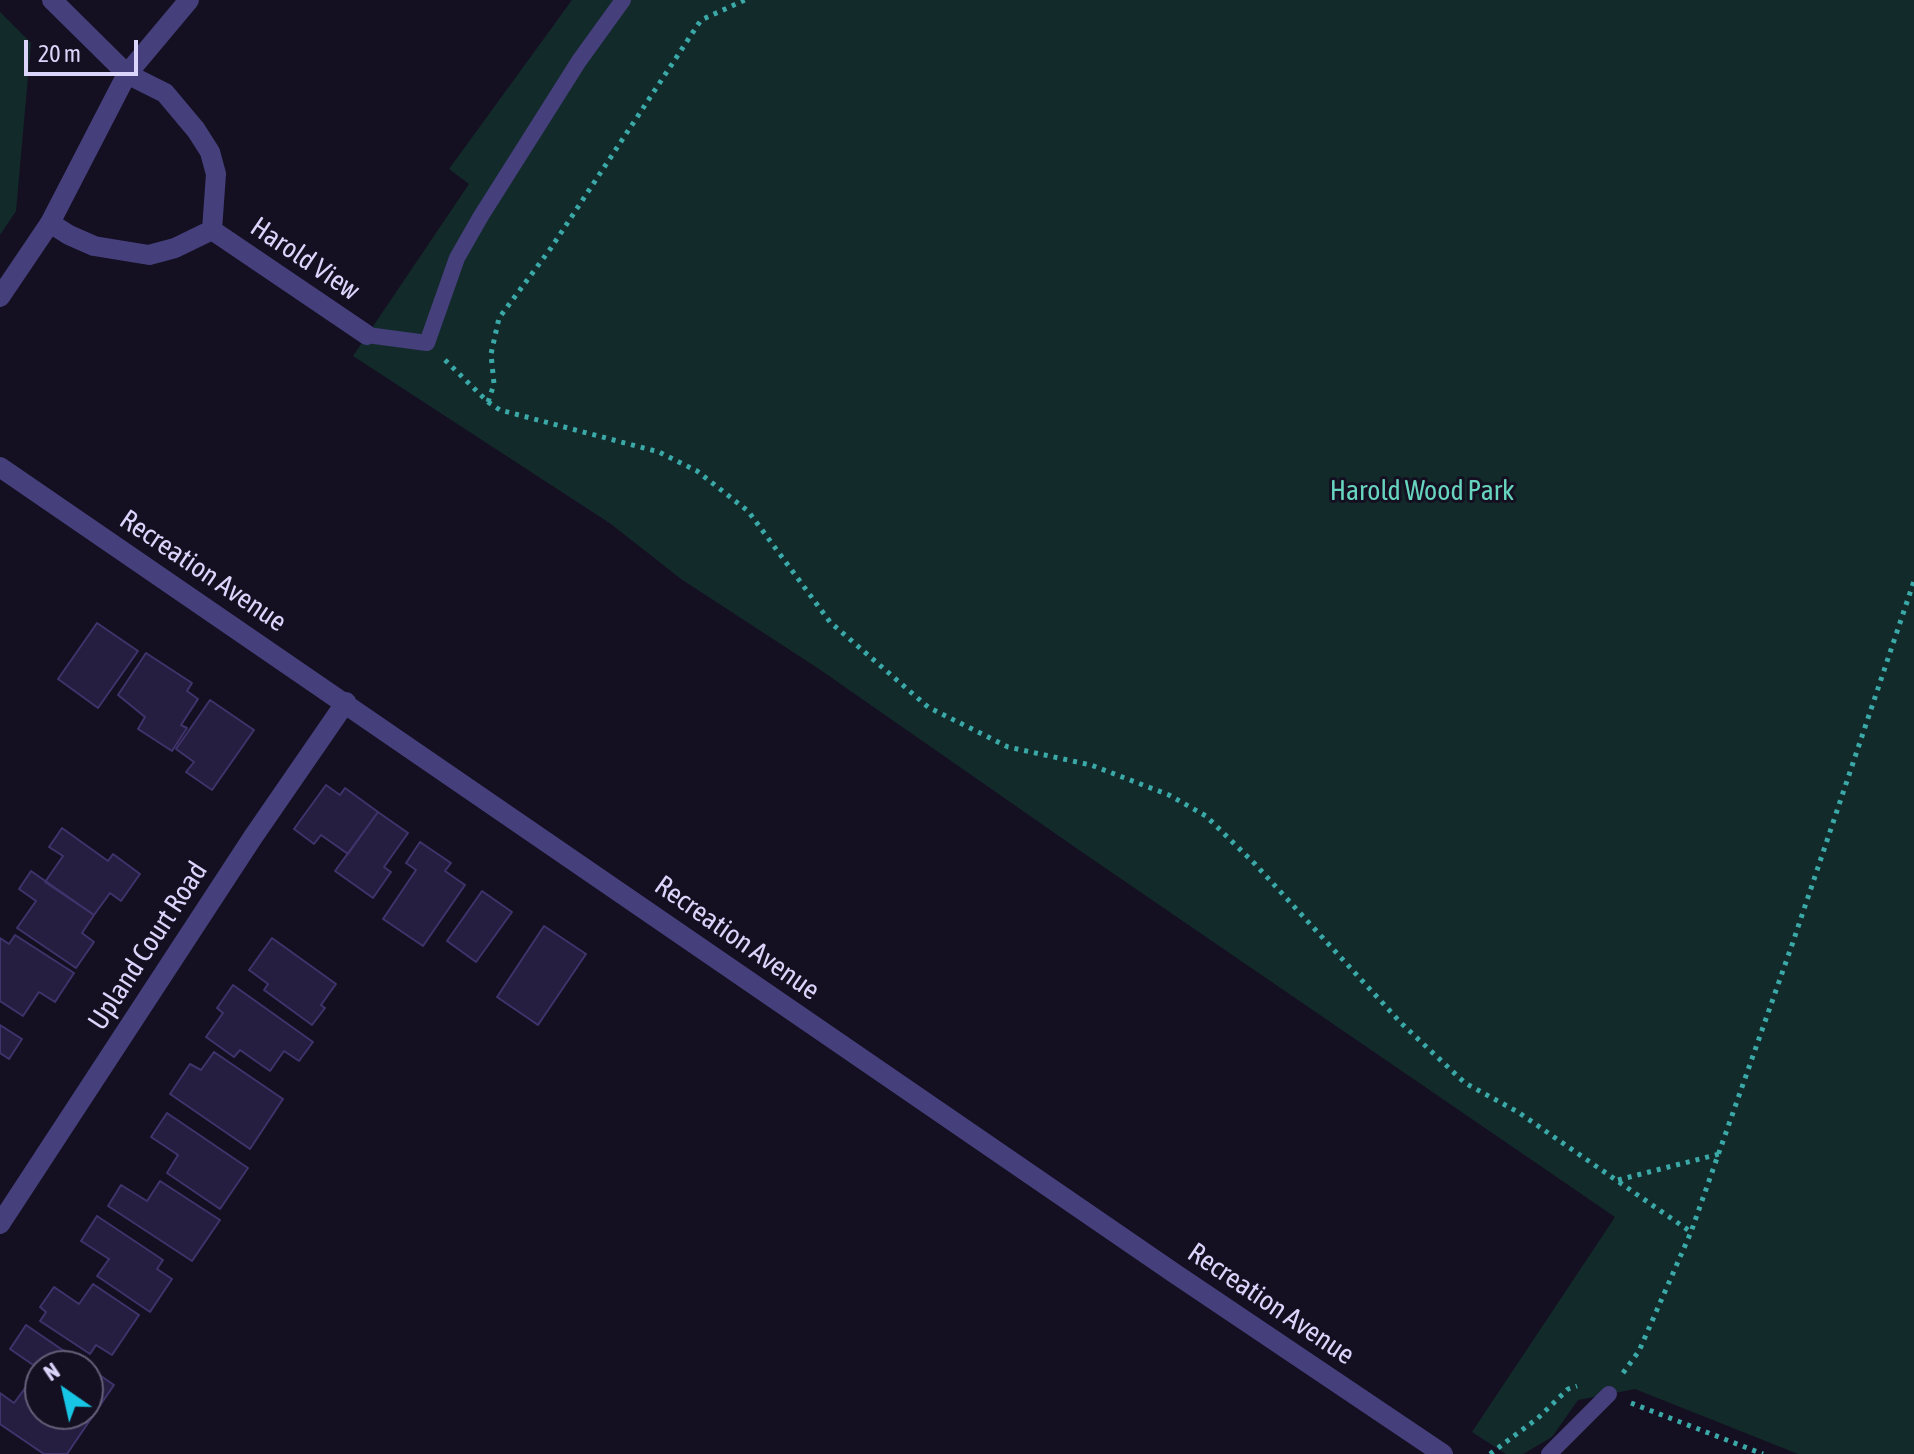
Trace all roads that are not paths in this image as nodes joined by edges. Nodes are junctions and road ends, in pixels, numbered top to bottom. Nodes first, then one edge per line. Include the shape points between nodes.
1 (52, 0) edge
2 (189, 0) edge
3 (623, 0) edge
4 (127, 74) junction
5 (50, 223) junction
6 (212, 230) junction
7 (0, 297) edge
8 (367, 335) joint
9 (0, 467) edge
10 (346, 702) junction
11 (0, 1224) edge
12 (1609, 1394) road end
13 (1443, 1454) edge
14 (1549, 1454) edge

1 - 4 street
2 - 4 street
3 - 8 lane via 475,226 457,258 427,343
4 - 5 street
4 - 6 street via 165,93 210,152 216,174
5 - 6 street via 94,246 149,255
5 - 7 street
6 - 8 street, Harold View
9 - 10 street, Recreation Avenue
10 - 11 street, Upland Court Road
10 - 13 street, Recreation Avenue
12 - 14 lane

